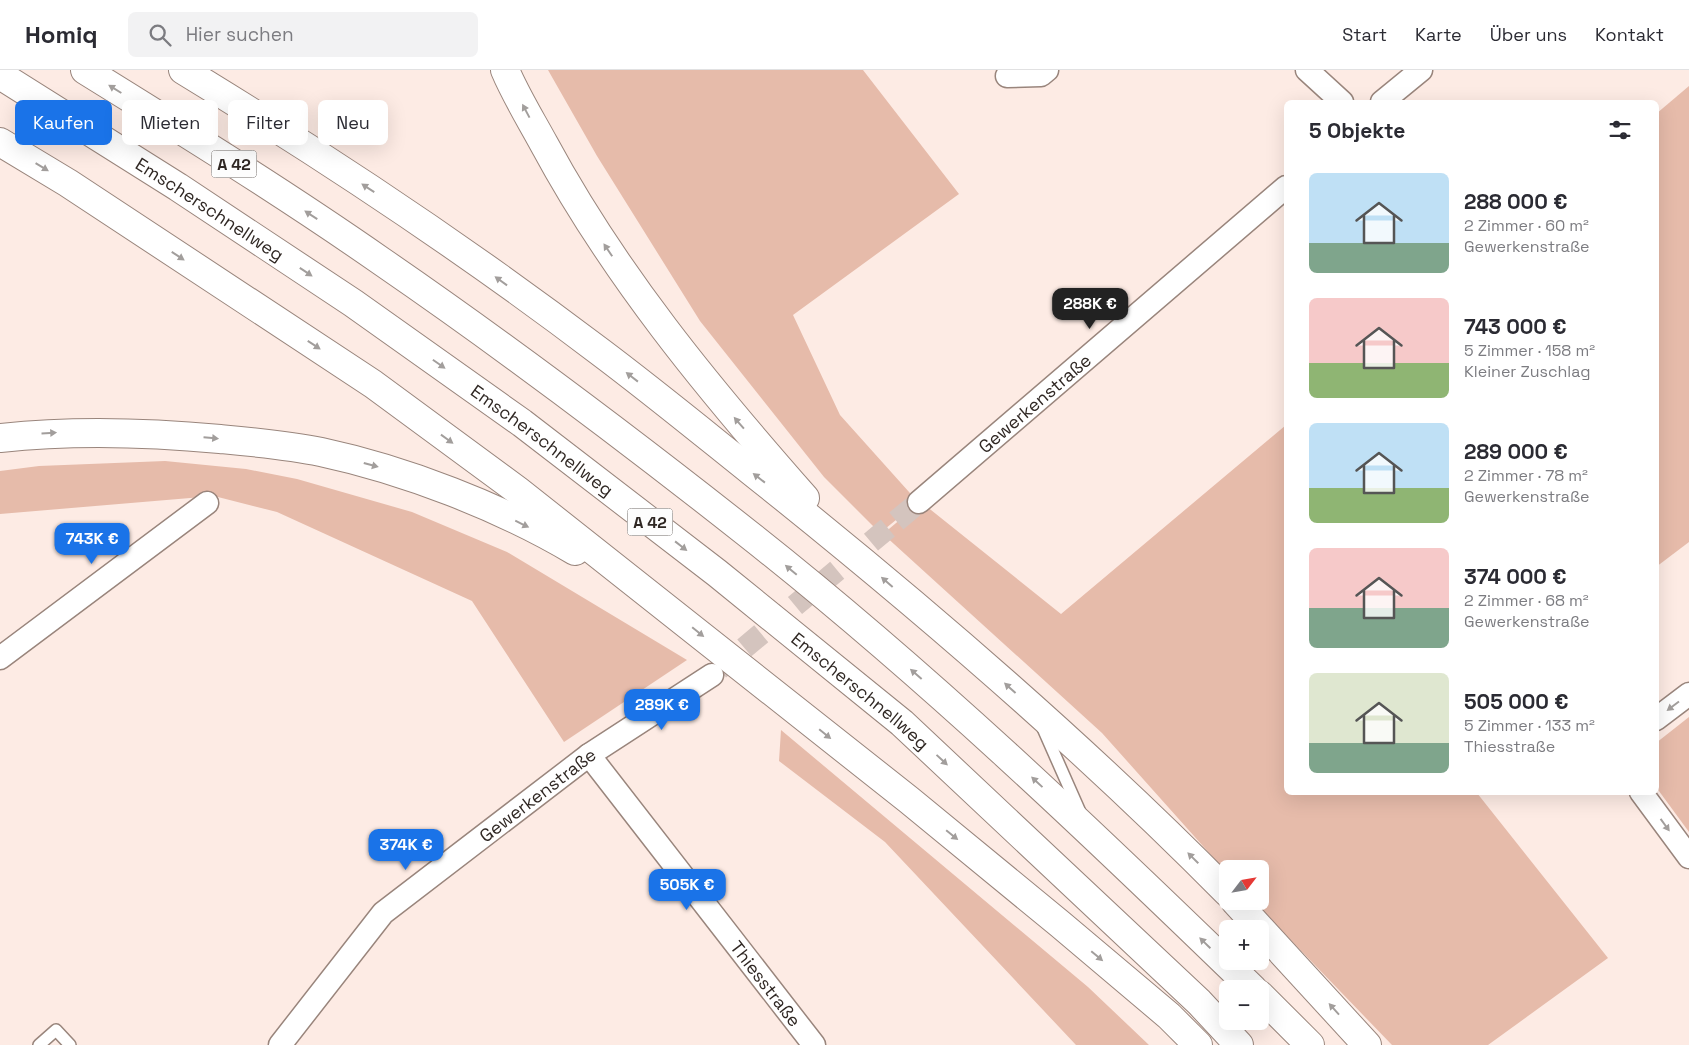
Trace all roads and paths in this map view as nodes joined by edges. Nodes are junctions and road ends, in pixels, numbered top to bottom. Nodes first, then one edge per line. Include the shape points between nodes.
1 (86, 70) edge
2 (183, 70) edge
3 (505, 70) edge
4 (1047, 70) edge
5 (1306, 70) edge
6 (1421, 70) edge
7 (0, 75) edge
8 (1007, 76) dead end
9 (1340, 100) edge
10 (1384, 100) edge
11 (0, 142) edge
12 (1284, 189) edge
13 (0, 438) edge
14 (919, 502) tunnel mouth
15 (207, 503) dead end
16 (852, 552) junction
17 (660, 602) junction
18 (0, 658) edge
19 (712, 675) tunnel mouth
20 (1689, 694) edge
21 (1036, 711) junction
22 (1659, 717) edge
23 (589, 755) junction
24 (1643, 795) edge
25 (1088, 830) junction
26 (1689, 857) edge
27 (1219, 884) edge
28 (1243, 910) edge
29 (1244, 980) edge
30 (1269, 1005) edge
31 (39, 1045) edge
32 (70, 1045) edge
33 (280, 1045) edge
34 (814, 1045) edge
35 (1198, 1045) edge
36 (1239, 1045) edge
37 (1310, 1045) edge
38 (1367, 1045) edge

25 -> 1 highway, A 42 via 914,672 749,534 558,388 381,260
16 -> 2 highway via 599,351 401,209
16 -> 3 highway via 736,419 635,291 573,197
4 - 8 street via 1041,75
5 - 9 street
6 - 10 street
7 -> 36 highway, Emscherschnellweg / A 42 via 353,303 522,423 717,573 902,723 1199,1002
11 -> 17 highway via 68,183 372,384
12 - 14 street, Gewerkenstraße
13 -> 17 highway via 50,433 156,433 321,452 407,475 489,508 570,548
15 - 18 street
21 -> 16 highway
17 -> 35 highway via 1060,924 1169,1016
19 - 23 street, Gewerkenstraße
20 -> 22 street
21 - 25 lane
27 -> 21 highway via 1126,792
23 - 33 street, Gewerkenstraße via 383,913
23 - 34 street, Thiesstraße
24 -> 26 street
29 -> 25 highway, A 42
38 -> 28 highway
30 - 37 highway
31 - 32 lane via 56,1030

